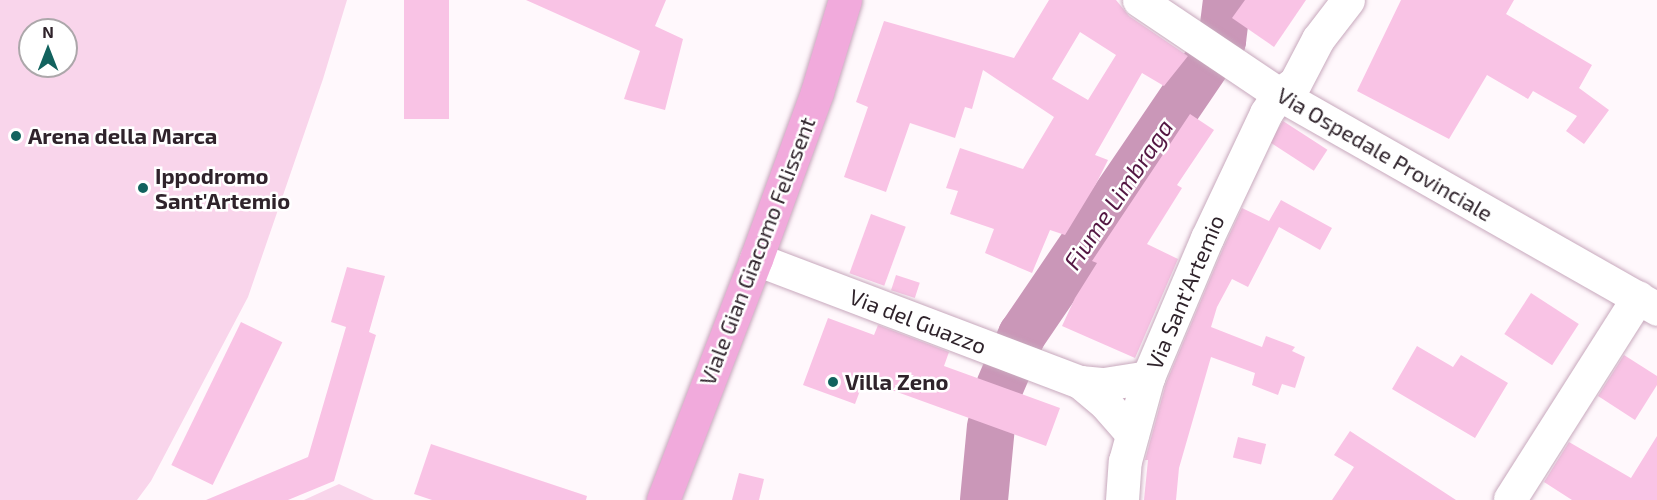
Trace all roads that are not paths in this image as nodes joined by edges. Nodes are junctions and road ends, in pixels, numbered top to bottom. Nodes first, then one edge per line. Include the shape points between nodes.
1 (845, 0) edge
2 (1139, 0) edge
3 (1348, 0) edge
4 (1279, 94) junction
5 (756, 259) junction
6 (1647, 303) edge
7 (1149, 378) junction
8 (1080, 382) junction
9 (1132, 434) junction
10 (1510, 499) edge
11 (663, 500) edge
12 (1122, 500) edge

1 - 5 main road, Viale Gian Giacomo Felissent via 817,92
2 - 4 street, Via Ospedale Provinciale
3 - 4 street, Via Sant'Artemio via 1318,39 1295,83
4 - 6 street, Via Ospedale Provinciale
4 - 7 street, Via Sant'Artemio via 1221,208
5 - 8 street, Via del Guazzo
5 - 11 main road, Viale Gian Giacomo Felissent
6 - 10 street, Via Ospedale Provinciale
7 - 8 street, Via del Guazzo via 1104,384
7 - 9 street, Via Sant'Artemio
8 - 9 street, Via del Guazzo
9 - 12 street, Via Sant'Artemio

